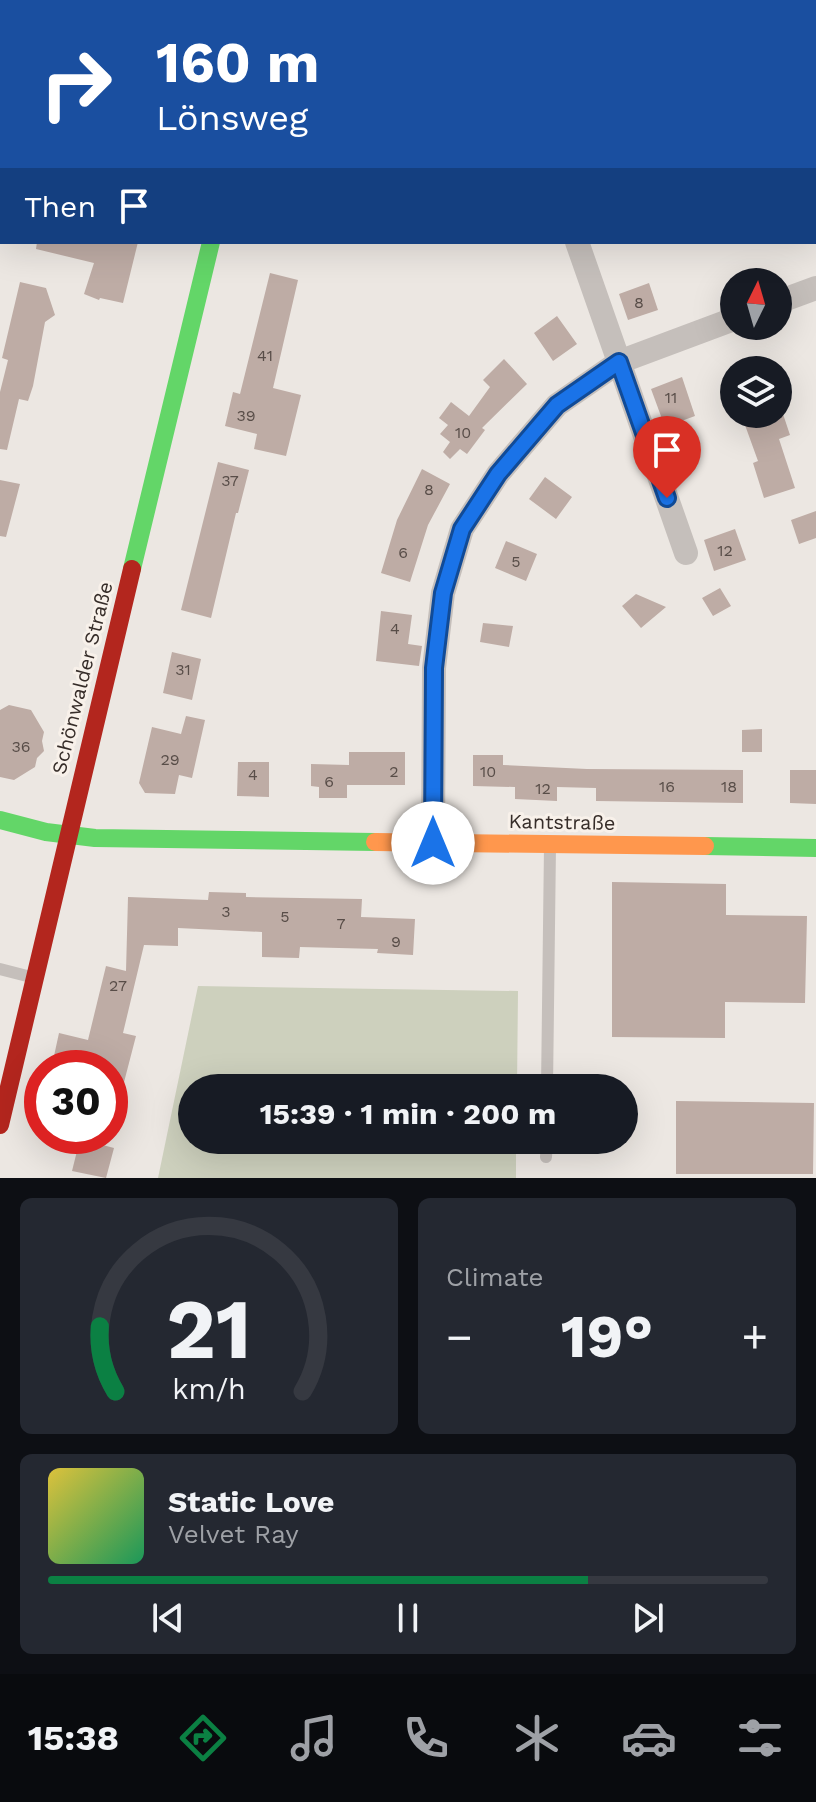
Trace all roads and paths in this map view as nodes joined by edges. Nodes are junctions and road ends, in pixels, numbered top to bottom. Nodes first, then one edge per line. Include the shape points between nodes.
1 (211, 244) edge
2 (578, 244) edge
3 (816, 288) edge
4 (792, 297) edge
5 (720, 324) edge
6 (619, 362) junction
7 (686, 553) dead end
8 (0, 820) edge
9 (67, 836) junction
10 (433, 843) junction
11 (550, 843) junction
12 (816, 848) edge
13 (0, 969) edge
14 (34, 978) junction
15 (547, 1074) edge
16 (0, 1125) edge
17 (546, 1154) edge
18 (546, 1157) dead end

1 - 9 main road, Schönwalder Straße
2 - 6 street
3 - 4 street
5 - 6 street
6 - 7 street
6 - 10 street via 557,405 498,474 462,529 443,593 434,668
8 - 9 main road, Kantstraße
9 - 10 main road, Kantstraße
9 - 14 main road, Schönwalder Straße
10 - 11 main road, Kantstraße
11 - 12 main road, Kantstraße
11 - 15 lane
13 - 14 lane
14 - 16 main road, Schönwalder Straße
17 - 18 lane

